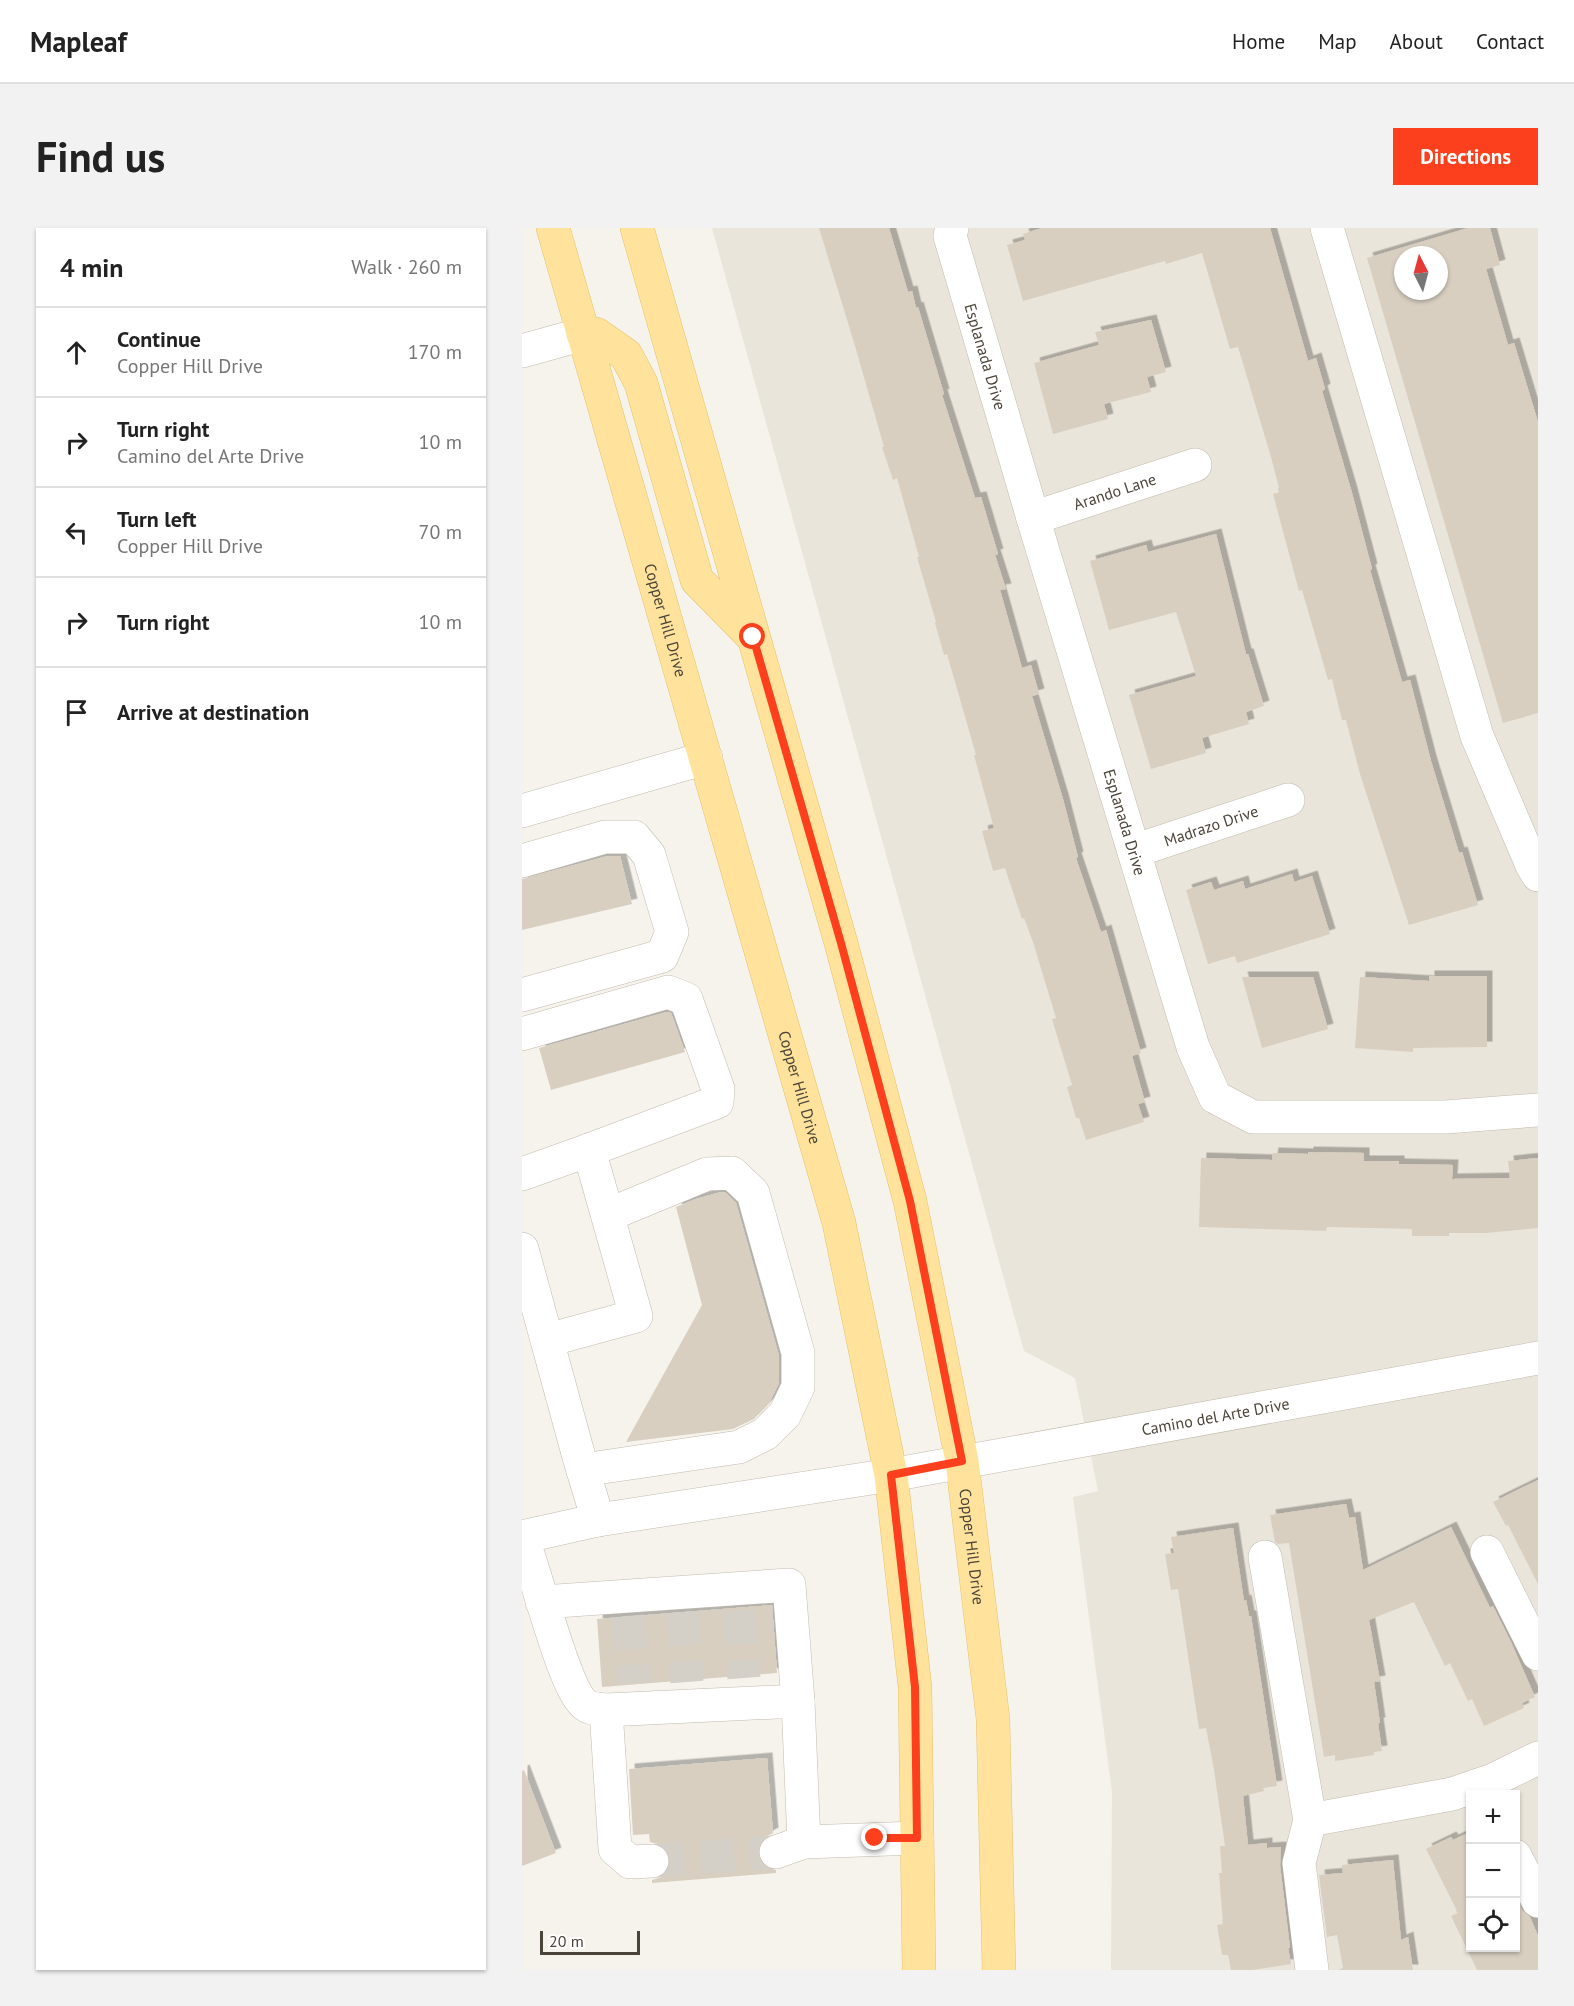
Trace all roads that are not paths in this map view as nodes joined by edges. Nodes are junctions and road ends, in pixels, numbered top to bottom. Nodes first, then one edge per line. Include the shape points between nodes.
1 (552, 228) edge
2 (637, 228) edge
3 (952, 228) edge
4 (1327, 228) edge
5 (583, 334) junction
6 (522, 351) edge
7 (1195, 465) dead end
8 (1033, 518) junction
9 (753, 637) junction
10 (706, 758) junction
11 (1288, 800) dead end
12 (522, 811) edge
13 (1134, 851) junction
14 (522, 861) edge
15 (1538, 875) edge
16 (522, 995) edge
17 (522, 1035) edge
18 (1538, 1110) edge
19 (589, 1150) junction
20 (522, 1174) edge
21 (608, 1215) junction
22 (522, 1249) edge
23 (548, 1340) junction
24 (1538, 1358) edge
25 (962, 1461) junction
26 (583, 1470) junction
27 (891, 1475) junction
28 (598, 1520) junction
29 (522, 1537) edge
30 (1487, 1552) dead end
31 (1265, 1557) dead end
32 (542, 1602) junction
33 (1538, 1654) edge
34 (625, 1701) junction
35 (798, 1701) junction
36 (1538, 1758) edge
37 (1482, 1789) edge
38 (1310, 1820) junction
39 (917, 1838) junction
40 (652, 1861) tunnel mouth
41 (1520, 1866) edge
42 (1538, 1901) edge
43 (919, 1970) edge
44 (999, 1970) edge
45 (1312, 1970) edge

1 - 5 main road, Copper Hill Drive
2 - 9 main road, Copper Hill Drive
3 - 8 street, Esplanada Drive via 950,236
4 - 15 street via 1477,736
5 - 6 street
5 - 9 main road via 596,334 626,355 641,383 697,580
5 - 10 main road, Copper Hill Drive
7 - 8 street, Arando Lane
8 - 13 street, Esplanada Drive
9 - 25 main road, Copper Hill Drive via 910,1201
10 - 12 street
10 - 27 main road, Copper Hill Drive via 839,1222
11 - 13 street, Madrazo Drive
13 - 18 street, Esplanada Drive via 1193,1047 1215,1097 1253,1117 1446,1117
14 - 16 street via 605,837 634,837 649,855 672,932 662,956
17 - 19 street via 668,992 686,999 718,1089 717,1102
19 - 20 street
19 - 21 street
21 - 23 street via 636,1316
21 - 26 street via 707,1174 732,1173 753,1193 798,1353 798,1387 785,1414 765,1434 739,1447
22 - 23 street
23 - 26 street
24 - 25 street, Camino del Arte Drive
25 - 27 street, Camino del Arte Drive
25 - 44 main road, Copper Hill Drive via 993,1719
26 - 28 street
27 - 28 street, Camino del Arte Drive
27 - 39 main road, Copper Hill Drive via 915,1687
28 - 29 street, Camino del Arte Drive
29 - 32 street
30 - 33 street
31 - 38 street
32 - 34 street via 575,1693 587,1706
32 - 35 street via 628,1606 738,1600 789,1585
34 - 35 street via 745,1691
34 - 40 street via 615,1850 630,1862
35 - 39 street via 790,1847
36 - 37 street
37 - 38 street
38 - 45 street via 1299,1863
39 - 43 main road, Copper Hill Drive
41 - 42 street

